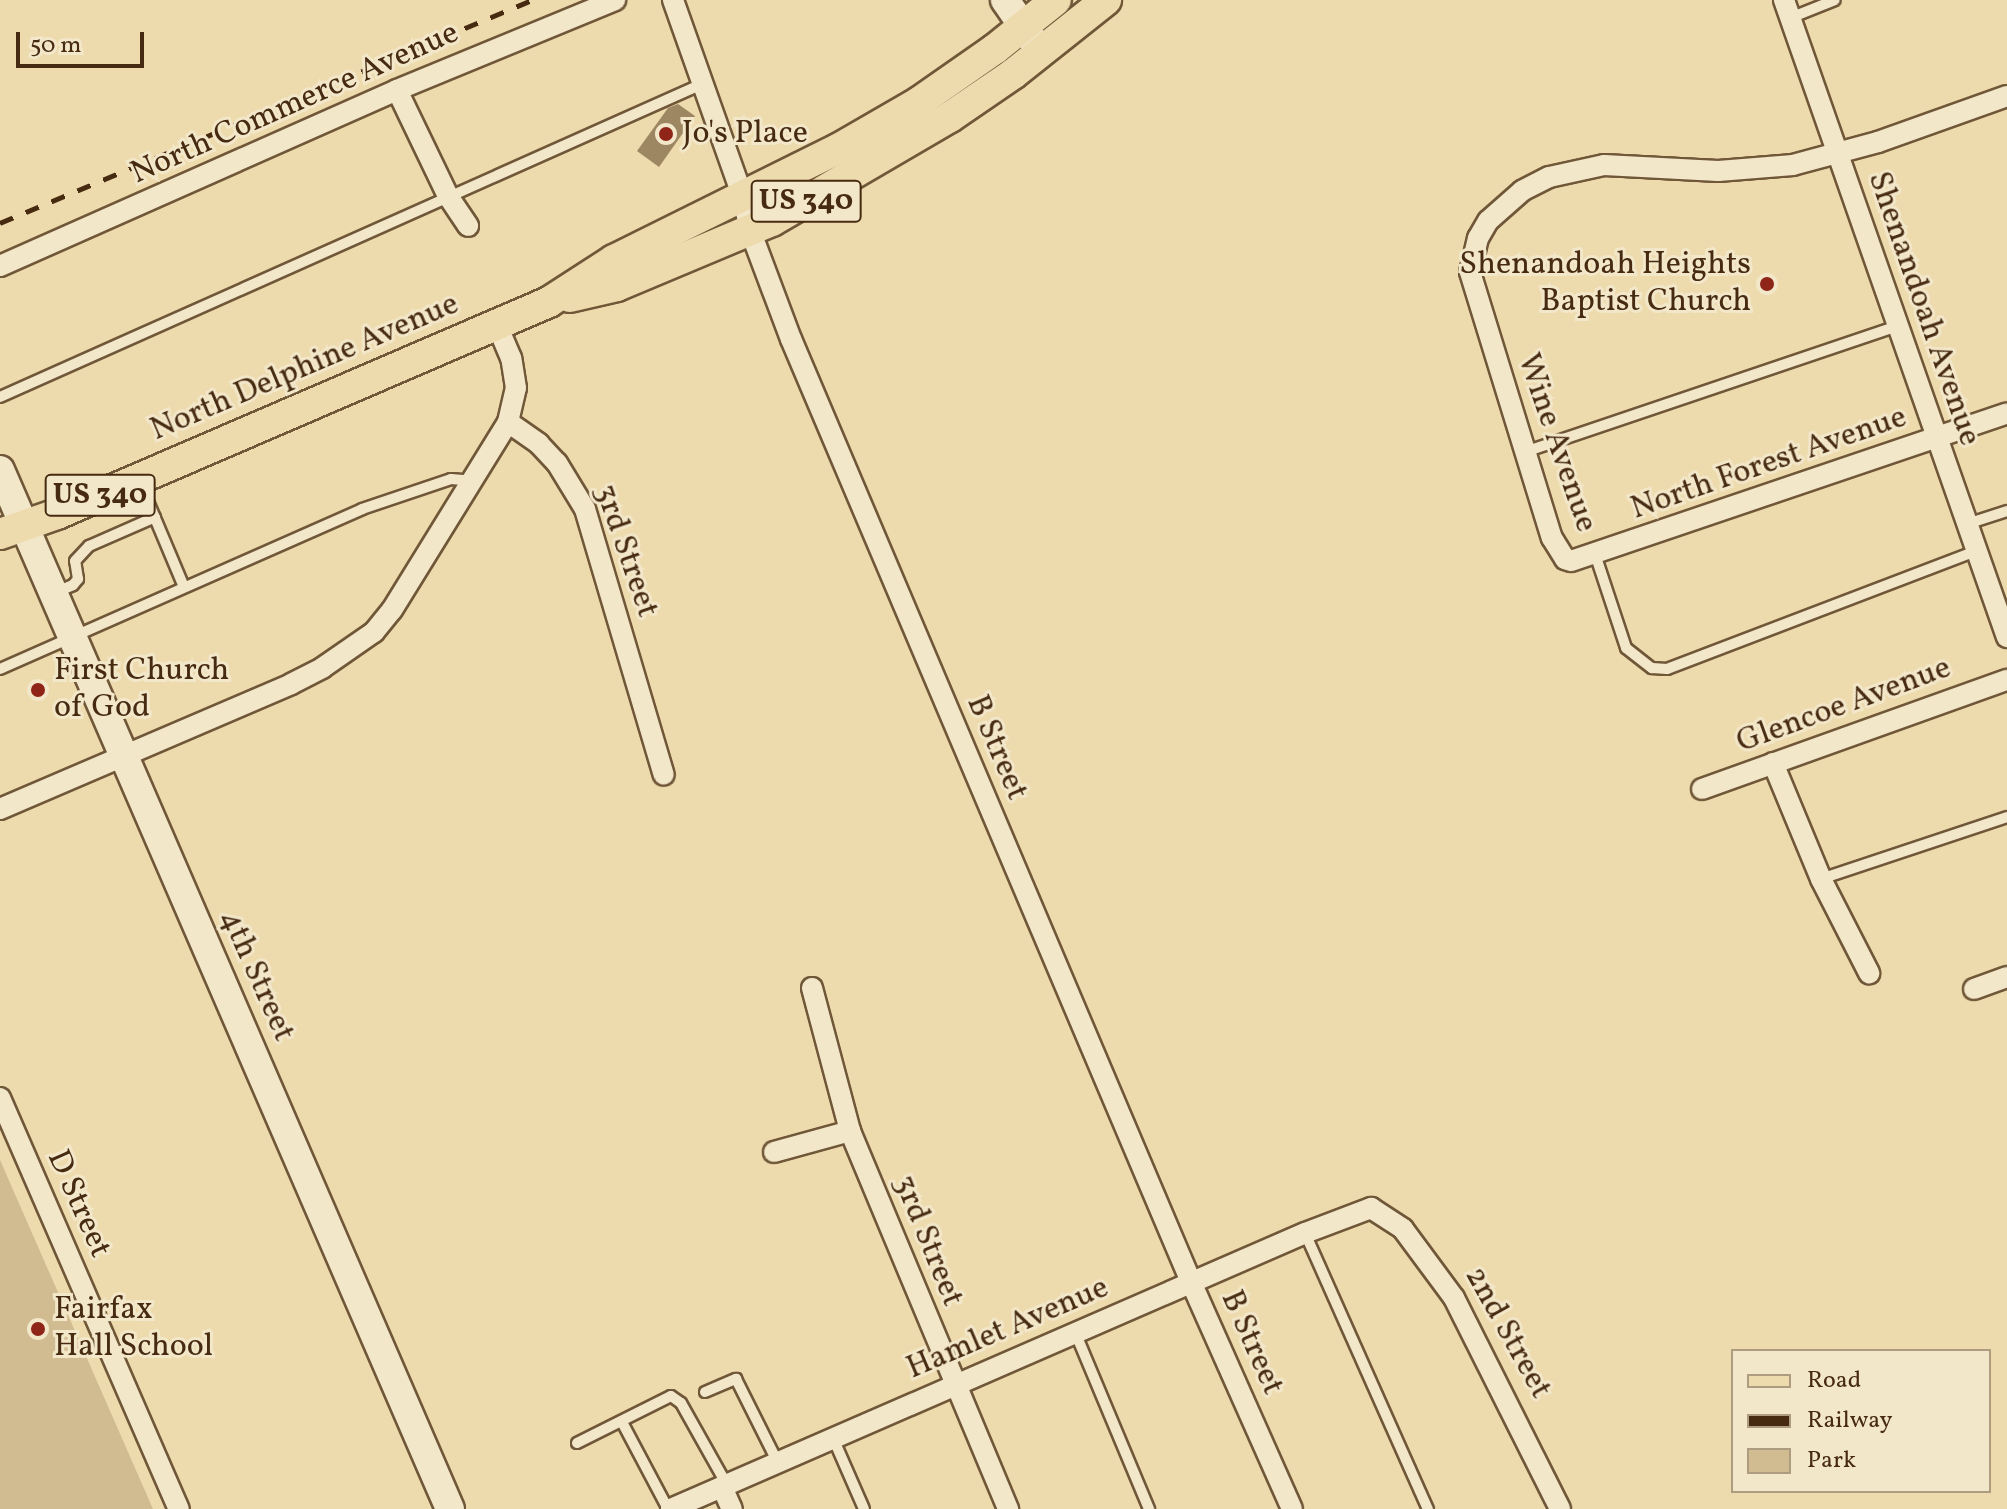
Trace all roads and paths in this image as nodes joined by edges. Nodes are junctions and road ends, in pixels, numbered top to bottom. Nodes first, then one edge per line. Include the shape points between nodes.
1 (615, 0) edge
2 (673, 0) edge
3 (1005, 0) edge
4 (1056, 0) edge
5 (1106, 0) edge
6 (1835, 0) edge
7 (1787, 9) edge
8 (1023, 27) junction
9 (1041, 52) junction
10 (702, 84) junction
11 (397, 90) junction
12 (2007, 96) edge
13 (1838, 153) junction
14 (448, 196) junction
15 (743, 198) junction
16 (468, 226) dead end
17 (750, 230) junction
18 (0, 266) edge
19 (549, 302) junction
20 (497, 325) junction
21 (1897, 326) junction
22 (0, 397) edge
23 (2007, 413) edge
24 (508, 422) junction
25 (1936, 439) junction
26 (1525, 452) junction
27 (0, 470) edge
28 (139, 478) junction
29 (472, 481) junction
30 (2007, 511) edge
31 (155, 517) junction
32 (1967, 524) junction
33 (12, 529) edge
34 (1976, 551) junction
35 (1595, 554) junction
36 (184, 587) junction
37 (53, 593) junction
38 (2007, 637) edge
39 (72, 638) junction
40 (0, 669) edge
41 (2007, 680) edge
42 (123, 757) junction
43 (1773, 763) junction
44 (664, 775) dead end
45 (1702, 789) dead end
46 (0, 809) edge
47 (2007, 817) edge
48 (1821, 879) junction
49 (1869, 973) dead end
50 (2007, 977) edge
51 (812, 988) dead end
52 (1974, 989) dead end
53 (0, 1098) edge
54 (850, 1131) junction
55 (774, 1152) dead end
56 (1371, 1208) joint
57 (1305, 1233) junction
58 (1191, 1282) junction
59 (1075, 1332) junction
60 (953, 1385) junction
61 (705, 1392) dead end
62 (622, 1422) junction
63 (833, 1438) junction
64 (577, 1443) dead end
65 (778, 1463) junction
66 (725, 1486) junction
67 (1556, 1508) edge
68 (179, 1509) edge
69 (450, 1509) edge
70 (669, 1509) edge
71 (732, 1509) edge
72 (864, 1509) edge
73 (1008, 1509) edge
74 (1149, 1509) edge
75 (1292, 1509) edge
76 (1428, 1509) edge

1 - 11 street, North Commerce Avenue
2 - 10 street, B Street
3 - 8 street
4 - 8 main road, North Delphine Avenue / US 340
5 - 9 main road, North Delphine Avenue / US 340
6 - 7 lane
7 - 13 street, Shenandoah Avenue
8 - 9 street
8 - 15 main road, North Delphine Avenue / US 340 via 919,102
9 - 17 main road, North Delphine Avenue / US 340 via 880,160
10 - 14 lane
10 - 15 street, B Street
11 - 14 street
11 - 18 street, North Commerce Avenue
12 - 13 street, Wine Avenue
13 - 21 street, Shenandoah Avenue
13 - 26 street, Wine Avenue via 1759,170 1604,165 1565,173 1522,191 1501,207 1472,255 1473,289
14 - 16 street
14 - 22 lane
15 - 17 street, B Street
15 - 19 main road, North Delphine Avenue / US 340 via 614,260
17 - 19 main road, North Delphine Avenue / US 340 via 617,286
17 - 58 street, B Street via 911,625
19 - 20 main road, North Delphine Avenue / US 340
20 - 24 street via 516,388
20 - 28 main road, North Delphine Avenue / US 340
21 - 25 street, Shenandoah Avenue
21 - 26 lane
23 - 25 street, North Forest Avenue
24 - 29 street
24 - 44 street, 3rd Street via 557,463 585,509
25 - 32 street, Shenandoah Avenue
25 - 35 street, North Forest Avenue
26 - 35 street, Wine Avenue via 1552,538 1565,559 1578,561
27 - 33 street, 4th Street
28 - 31 lane
28 - 33 main road, North Delphine Avenue / US 340
29 - 36 lane via 451,479 362,509
29 - 42 street via 392,610 363,641 291,684
30 - 32 lane
31 - 36 lane
31 - 37 lane via 89,546 75,561 78,579
32 - 34 street, Shenandoah Avenue
33 - 37 street, 4th Street
34 - 35 lane via 1667,669 1652,668 1626,648
34 - 38 street, Shenandoah Avenue
36 - 39 lane
37 - 39 street, 4th Street
39 - 40 lane
39 - 42 street, 4th Street
41 - 43 street, Glencoe Avenue
42 - 46 street
42 - 69 street, 4th Street
43 - 45 street, Glencoe Avenue
43 - 48 street
47 - 48 lane
48 - 49 street
50 - 52 street
51 - 54 street, 3rd Street
53 - 68 street, D Street
54 - 55 street
54 - 60 street, 3rd Street
56 - 57 street, Hamlet Avenue
56 - 67 street, 2nd Street via 1403,1229 1454,1298
57 - 58 street, Hamlet Avenue
57 - 76 lane
58 - 59 street, Hamlet Avenue
58 - 75 street, B Street
59 - 60 street, Hamlet Avenue
59 - 74 lane
60 - 63 street, Hamlet Avenue
60 - 73 street, 3rd Street
61 - 65 lane via 736,1379
62 - 64 lane
62 - 66 lane via 671,1396 681,1403
62 - 70 lane
63 - 65 street, Hamlet Avenue
63 - 72 lane
65 - 66 street, Hamlet Avenue
66 - 70 street, Hamlet Avenue
66 - 71 street

